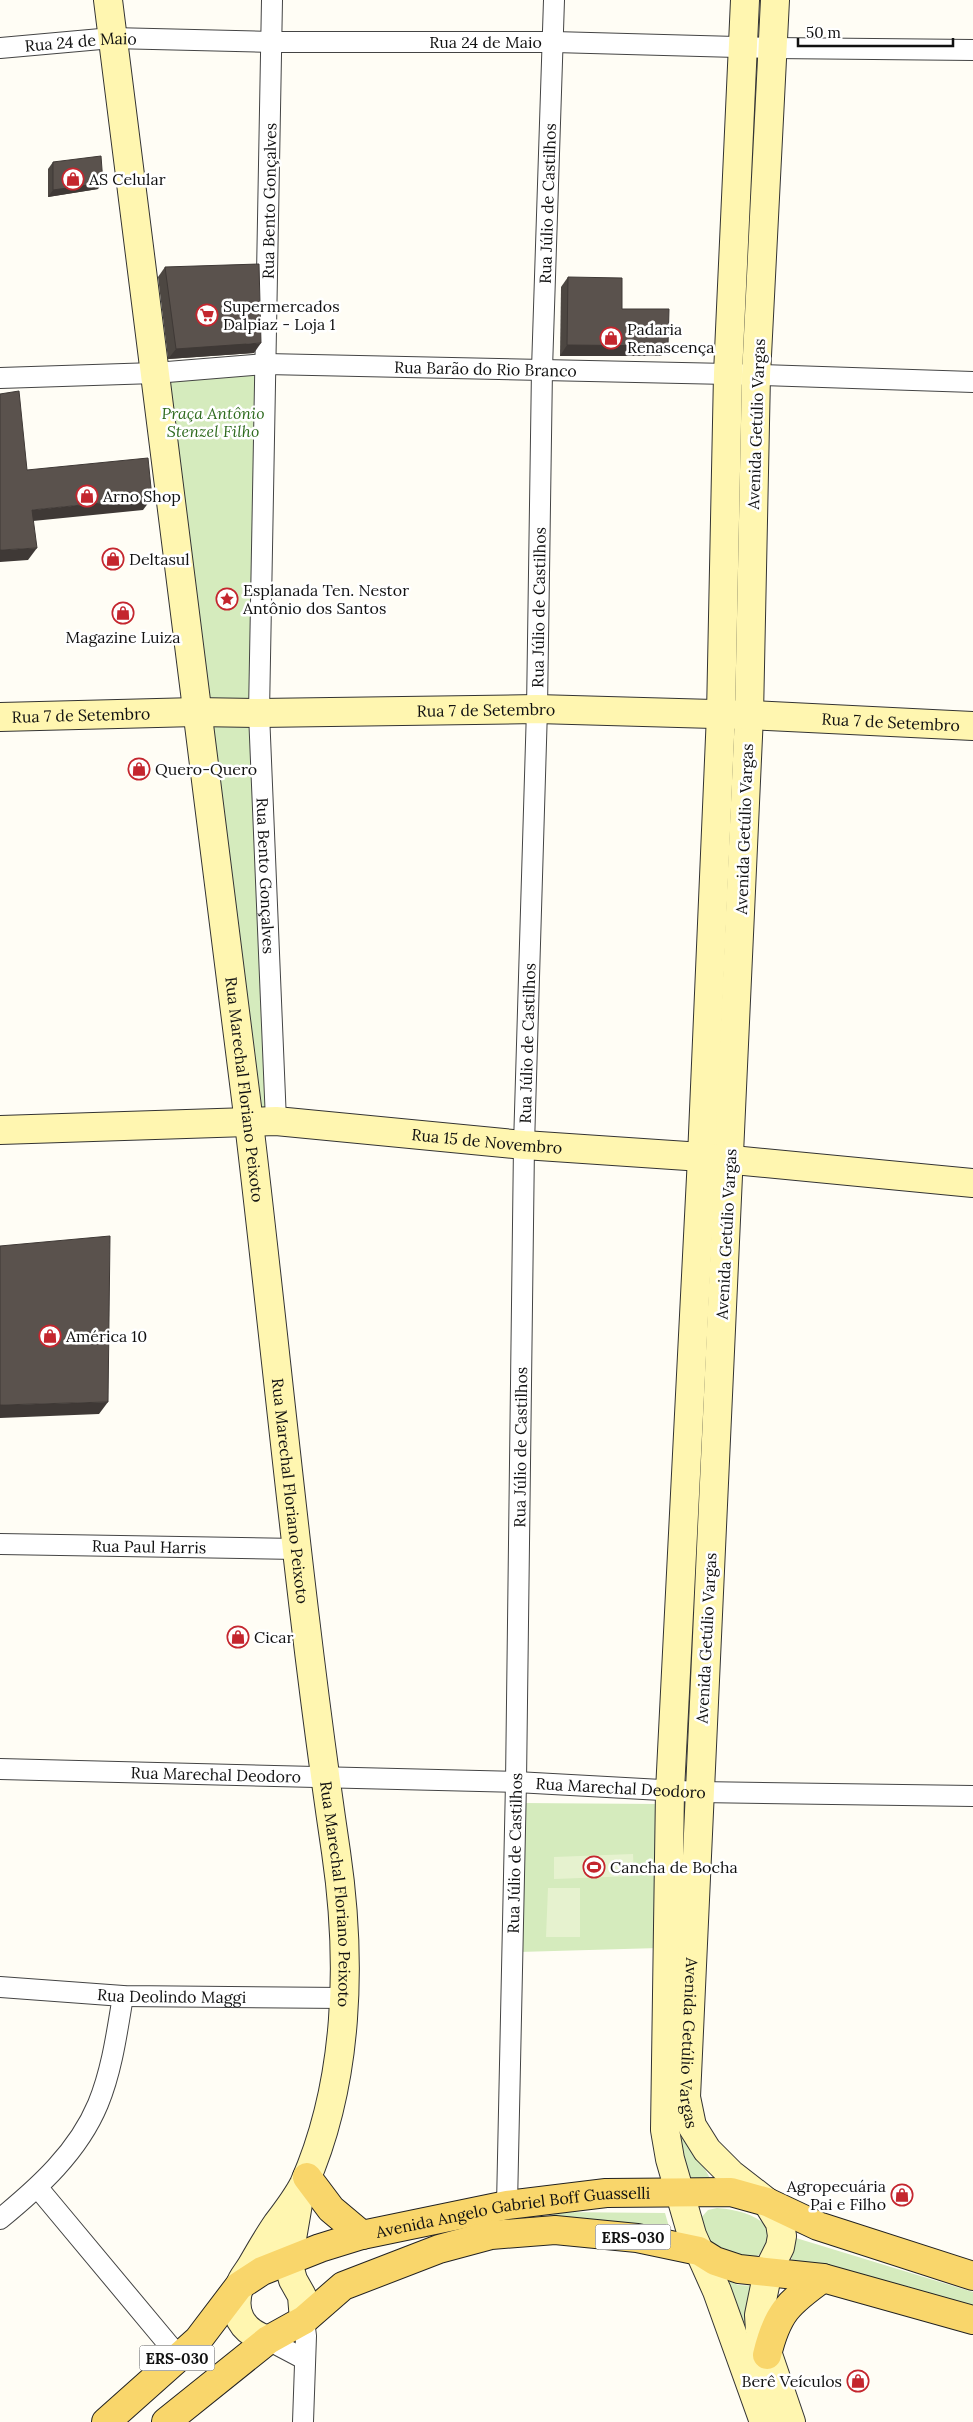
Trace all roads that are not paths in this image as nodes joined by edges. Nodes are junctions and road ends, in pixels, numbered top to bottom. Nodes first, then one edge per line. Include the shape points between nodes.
1 (108, 0) edge
2 (272, 0) edge
3 (554, 0) edge
4 (746, 0) edge
5 (775, 0) edge
6 (112, 38) junction
7 (272, 42) junction
8 (554, 42) junction
9 (744, 47) junction
10 (0, 48) edge
11 (774, 48) junction
12 (973, 50) edge
13 (736, 210) junction
14 (765, 210) junction
15 (266, 364) junction
16 (542, 369) junction
17 (155, 373) junction
18 (728, 374) junction
19 (756, 375) junction
20 (0, 378) edge
21 (973, 382) edge
22 (754, 473) junction
23 (726, 474) junction
24 (537, 709) junction
25 (196, 712) junction
26 (259, 713) junction
27 (721, 714) junction
28 (749, 716) junction
29 (0, 717) edge
30 (973, 726) edge
31 (276, 1121) junction
32 (249, 1122) junction
33 (0, 1130) edge
34 (524, 1145) junction
35 (702, 1157) junction
36 (730, 1160) junction
37 (973, 1183) edge
38 (685, 1503) junction
39 (712, 1503) junction
40 (0, 1544) edge
41 (297, 1549) junction
42 (675, 1692) junction
43 (703, 1693) junction
44 (0, 1769) edge
45 (324, 1777) junction
46 (516, 1782) junction
47 (670, 1791) junction
48 (698, 1792) junction
49 (973, 1796) edge
50 (0, 1988) edge
51 (123, 1996) junction
52 (344, 1998) junction
53 (678, 2006) junction
54 (303, 2185) junction
55 (38, 2188) junction
56 (680, 2193) junction
57 (767, 2202) junction
58 (507, 2205) junction
59 (0, 2219) edge
60 (362, 2235) junction
61 (699, 2251) junction
62 (288, 2262) junction
63 (768, 2271) junction
64 (973, 2276) edge
65 (823, 2278) junction
66 (239, 2286) junction
67 (304, 2320) junction
68 (973, 2320) edge
69 (268, 2340) junction
70 (767, 2355) junction
71 (179, 2356) junction
72 (304, 2359) junction
73 (106, 2422) edge
74 (166, 2422) edge
75 (303, 2422) edge
76 (764, 2422) edge
77 (791, 2422) edge

1 - 6 main road, Rua Marechal Floriano Peixoto
2 - 7 street, Rua Bento Gonçalves
3 - 8 street, Rua Júlio de Castilhos
4 - 9 main road, Avenida Getúlio Vargas
5 - 11 main road, Avenida Getúlio Vargas
6 - 7 street, Rua 24 de Maio
6 - 10 street, Rua 24 de Maio
6 - 17 main road, Rua Marechal Floriano Peixoto
7 - 8 street, Rua 24 de Maio
7 - 15 street, Rua Bento Gonçalves
8 - 9 street, Rua 24 de Maio
8 - 16 street, Rua Júlio de Castilhos
9 - 11 street, Rua 24 de Maio
9 - 13 main road, Avenida Getúlio Vargas
11 - 12 street, Rua 24 de Maio
11 - 14 main road, Avenida Getúlio Vargas
13 - 14 main road
13 - 18 main road, Avenida Getúlio Vargas
14 - 19 main road, Avenida Getúlio Vargas
15 - 16 street, Rua Barão do Rio Branco
15 - 17 street, Rua Barão do Rio Branco
15 - 26 street, Rua Bento Gonçalves
16 - 18 street, Rua Barão do Rio Branco
16 - 24 street, Rua Júlio de Castilhos
17 - 20 street, Rua Barão do Rio Branco
17 - 25 main road, Rua Marechal Floriano Peixoto
18 - 19 street, Rua Barão do Rio Branco
18 - 23 main road, Avenida Getúlio Vargas
19 - 21 street, Rua Barão do Rio Branco
19 - 22 main road, Avenida Getúlio Vargas
22 - 23 main road
22 - 28 main road, Avenida Getúlio Vargas
23 - 27 main road, Avenida Getúlio Vargas
24 - 26 main road, Rua 7 de Setembro
24 - 27 main road, Rua 7 de Setembro
24 - 34 street, Rua Júlio de Castilhos
25 - 26 main road, Rua 7 de Setembro
25 - 29 main road, Rua 7 de Setembro
25 - 32 main road, Rua Marechal Floriano Peixoto
26 - 31 street, Rua Bento Gonçalves
27 - 28 main road, Rua 7 de Setembro
27 - 35 main road, Avenida Getúlio Vargas
28 - 30 main road, Rua 7 de Setembro
28 - 36 main road, Avenida Getúlio Vargas
31 - 32 main road, Rua 15 de Novembro
31 - 34 main road, Rua 15 de Novembro
32 - 33 main road, Rua 15 de Novembro
32 - 41 main road, Rua Marechal Floriano Peixoto
34 - 35 main road, Rua 15 de Novembro
34 - 46 street, Rua Júlio de Castilhos
35 - 36 main road, Rua 15 de Novembro
35 - 38 main road, Avenida Getúlio Vargas
36 - 37 main road, Rua 15 de Novembro
36 - 39 main road, Avenida Getúlio Vargas
38 - 39 main road
38 - 42 main road, Avenida Getúlio Vargas
39 - 43 main road, Avenida Getúlio Vargas
40 - 41 street, Rua Paul Harris
41 - 45 main road, Rua Marechal Floriano Peixoto
42 - 43 main road
42 - 47 main road, Avenida Getúlio Vargas
43 - 48 main road, Avenida Getúlio Vargas
44 - 45 street, Rua Marechal Deodoro
45 - 46 street, Rua Marechal Deodoro
45 - 52 main road, Rua Marechal Floriano Peixoto via 342,1899
46 - 47 street, Rua Marechal Deodoro
46 - 58 street, Rua Júlio de Castilhos
47 - 48 street, Rua Marechal Deodoro
47 - 53 main road, Avenida Getúlio Vargas
48 - 49 street, Rua Marechal Deodoro
48 - 53 main road, Avenida Getúlio Vargas
50 - 51 street, Rua Deolindo Maggi
51 - 52 street, Rua Deolindo Maggi
51 - 55 street via 98,2104 71,2150
52 - 54 main road, Rua Marechal Floriano Peixoto via 335,2078 323,2131
53 - 56 main road, Avenida Getúlio Vargas via 665,2130
53 - 57 main road, Avenida Getúlio Vargas via 686,2097 692,2126 707,2150
54 - 60 main road
54 - 62 main road
54 - 66 main road
55 - 59 street
55 - 71 street
56 - 57 main road, Avenida Angelo Gabriel Boff Guasselli / ERS-030 via 731,2192
56 - 58 main road, Avenida Angelo Gabriel Boff Guasselli / ERS-030 via 606,2193
56 - 61 main road, Avenida Getúlio Vargas
57 - 63 main road, Avenida Getúlio Vargas via 780,2223 782,2236
57 - 64 main road, Avenida Angelo Gabriel Boff Guasselli / ERS-030 via 818,2226
58 - 60 main road, Avenida Angelo Gabriel Boff Guasselli / ERS-030
60 - 62 main road, Avenida Angelo Gabriel Boff Guasselli / ERS-030
61 - 63 main road, Avenida Angelo Gabriel Boff Guasselli / ERS-030 via 715,2261 739,2269
61 - 67 main road, Avenida Angelo Gabriel Boff Guasselli / ERS-030 via 637,2238 555,2230 491,2235 439,2249 343,2286
61 - 76 main road, Avenida Getúlio Vargas
62 - 66 main road, Avenida Angelo Gabriel Boff Guasselli / ERS-030 via 262,2271
62 - 67 main road via 302,2296
63 - 65 main road, Avenida Angelo Gabriel Boff Guasselli / ERS-030
63 - 70 main road, Avenida Getúlio Vargas via 759,2315
65 - 68 main road, Avenida Angelo Gabriel Boff Guasselli / ERS-030
65 - 70 main road via 787,2306
66 - 69 main road via 238,2318 245,2329
66 - 71 main road, Avenida Angelo Gabriel Boff Guasselli / ERS-030 via 198,2340
67 - 69 main road, Avenida Angelo Gabriel Boff Guasselli / ERS-030
67 - 72 street
69 - 72 street
69 - 74 main road, Avenida Angelo Gabriel Boff Guasselli / ERS-030
70 - 77 main road, Avenida Getúlio Vargas
71 - 73 main road, Avenida Angelo Gabriel Boff Guasselli / ERS-030
72 - 75 street

